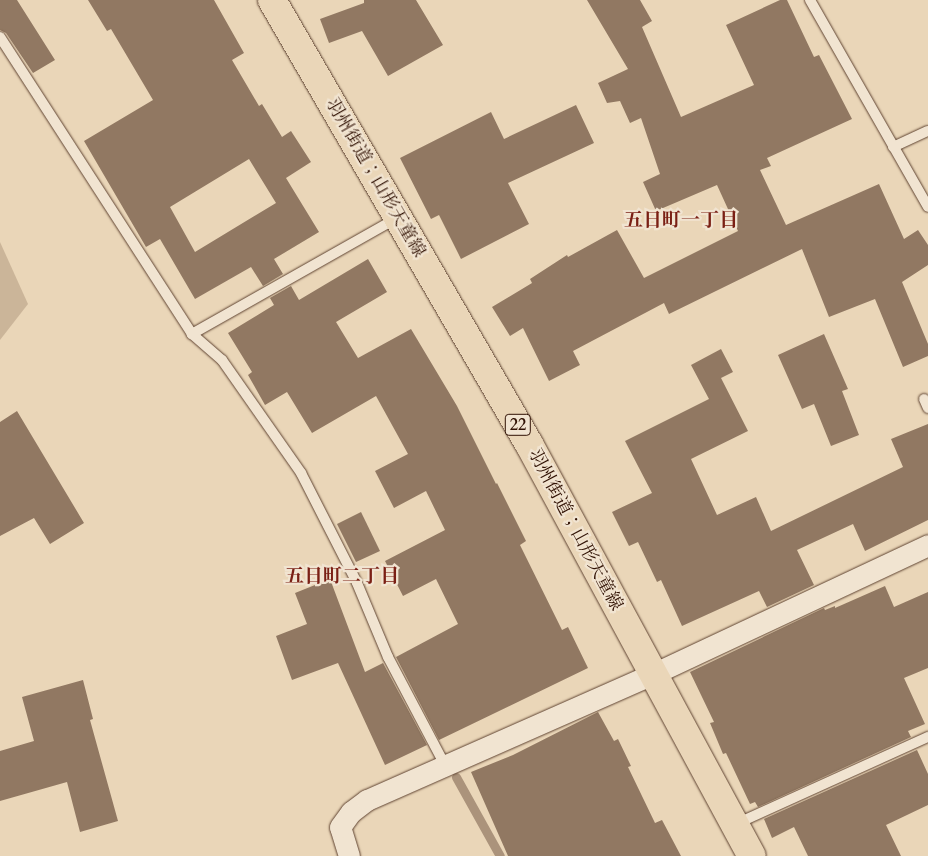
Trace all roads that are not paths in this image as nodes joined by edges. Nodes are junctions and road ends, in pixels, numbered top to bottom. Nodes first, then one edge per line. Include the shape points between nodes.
1 (810, 0) edge
2 (279, 2) edge
3 (0, 37) edge
4 (928, 131) edge
5 (893, 147) junction
6 (928, 208) edge
7 (398, 218) junction
8 (192, 334) junction
9 (928, 544) edge
10 (653, 674) junction
11 (928, 737) edge
12 (445, 765) junction
13 (735, 824) junction
14 (349, 856) edge
15 (752, 856) edge

1 - 5 lane
2 - 7 main road, 羽州街道；山形天童線 / 22
3 - 8 lane
4 - 5 lane
5 - 6 lane
7 - 8 lane
7 - 10 main road, 羽州街道；山形天童線 / 22 via 529,444
8 - 12 lane via 222,360 301,473 357,583 388,657
9 - 10 street
10 - 12 street
10 - 13 main road, 羽州街道；山形天童線 / 22
11 - 13 lane
12 - 14 street via 367,800 351,812 340,827
13 - 15 main road, 羽州街道；山形天童線 / 22

